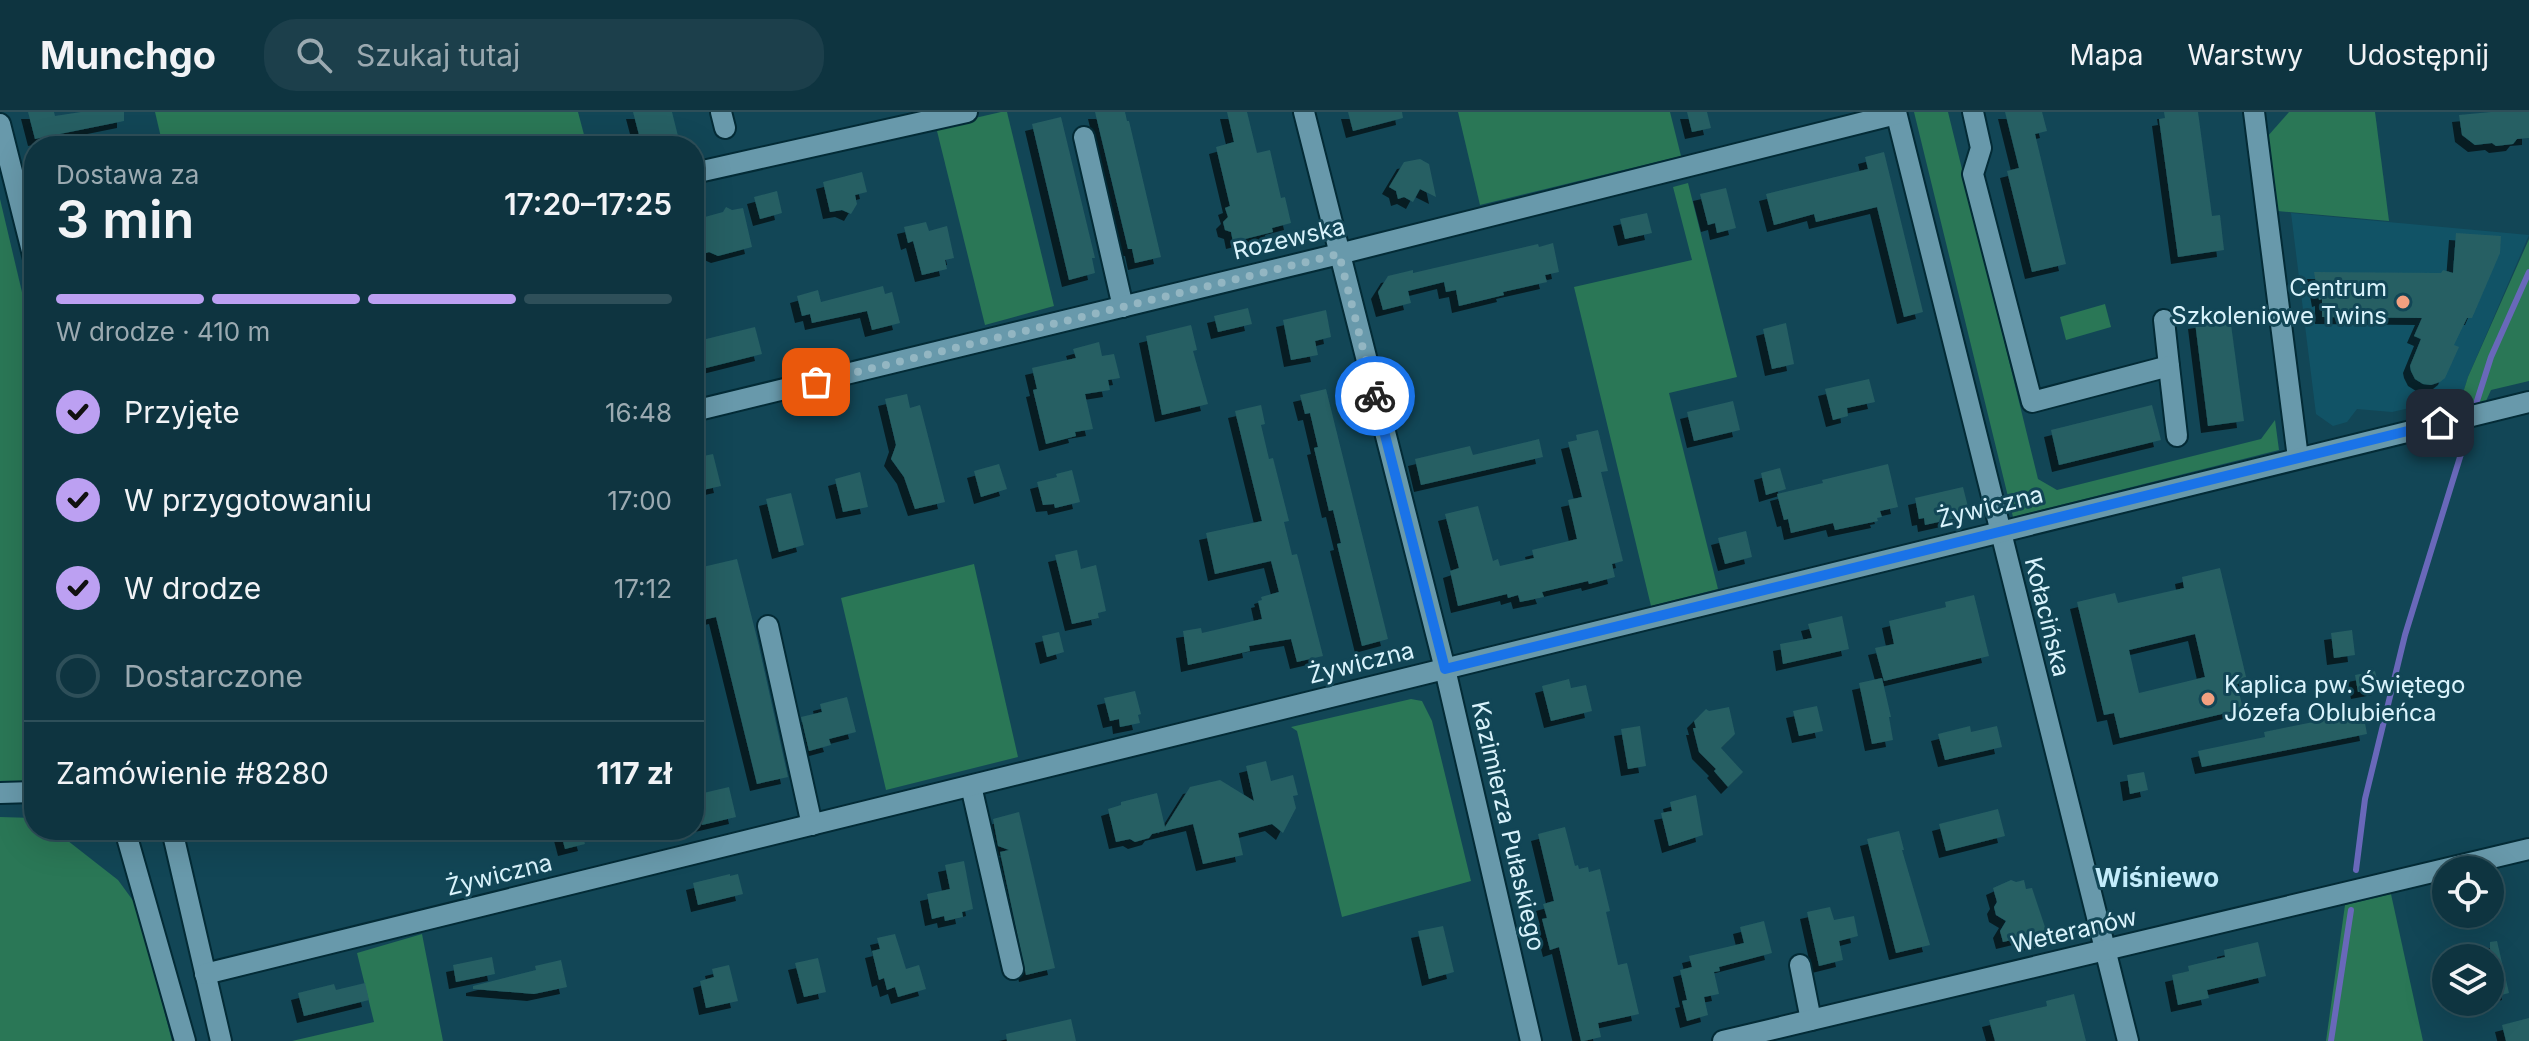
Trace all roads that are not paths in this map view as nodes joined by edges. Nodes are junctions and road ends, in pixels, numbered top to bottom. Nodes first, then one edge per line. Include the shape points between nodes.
1 (967, 112) edge
2 (1304, 112) edge
3 (1973, 112) edge
4 (2254, 112) edge
5 (1896, 113) edge
6 (0, 124) edge
7 (1084, 137) dead end
8 (704, 171) edge
9 (24, 219) edge
10 (1339, 254) junction
11 (1123, 307) junction
12 (2164, 320) dead end
13 (2169, 366) junction
14 (2529, 402) edge
15 (704, 409) edge
16 (2177, 436) dead end
17 (2298, 458) junction
18 (1999, 531) junction
19 (768, 626) dead end
20 (1445, 669) junction
21 (971, 786) junction
22 (24, 792) edge
23 (0, 793) edge
24 (812, 825) junction
25 (128, 840) edge
26 (174, 840) edge
27 (2529, 849) edge
28 (2106, 950) junction
29 (1800, 965) dead end
30 (1013, 969) dead end
31 (205, 974) junction
32 (1811, 1020) junction
33 (185, 1041) edge
34 (221, 1041) edge
35 (1531, 1041) edge
36 (1723, 1041) edge
37 (2128, 1041) edge

1 - 8 street
2 - 10 street, Kazimierza Pułaskiego
3 - 13 street via 1981,148 1973,174 2032,402
4 - 17 street
5 - 10 street, Rozewska
5 - 18 street, Kołacińska
6 - 9 street
7 - 11 street
10 - 11 street, Rozewska
10 - 20 street, Kazimierza Pułaskiego
11 - 15 street, Rozewska
12 - 13 street
13 - 16 street
14 - 17 street, Żywiczna
17 - 18 street, Żywiczna
18 - 20 street, Żywiczna
18 - 28 street, Kołacińska
19 - 24 street
20 - 21 street, Żywiczna
20 - 35 street, Kazimierza Pułaskiego
21 - 24 street, Żywiczna
21 - 30 street
22 - 23 street
24 - 31 street, Żywiczna
25 - 33 street
26 - 31 street
27 - 28 street, Weteranów
28 - 32 street, Weteranów
28 - 37 street, Kołacińska
29 - 32 street
31 - 34 street
32 - 36 street, Weteranów

